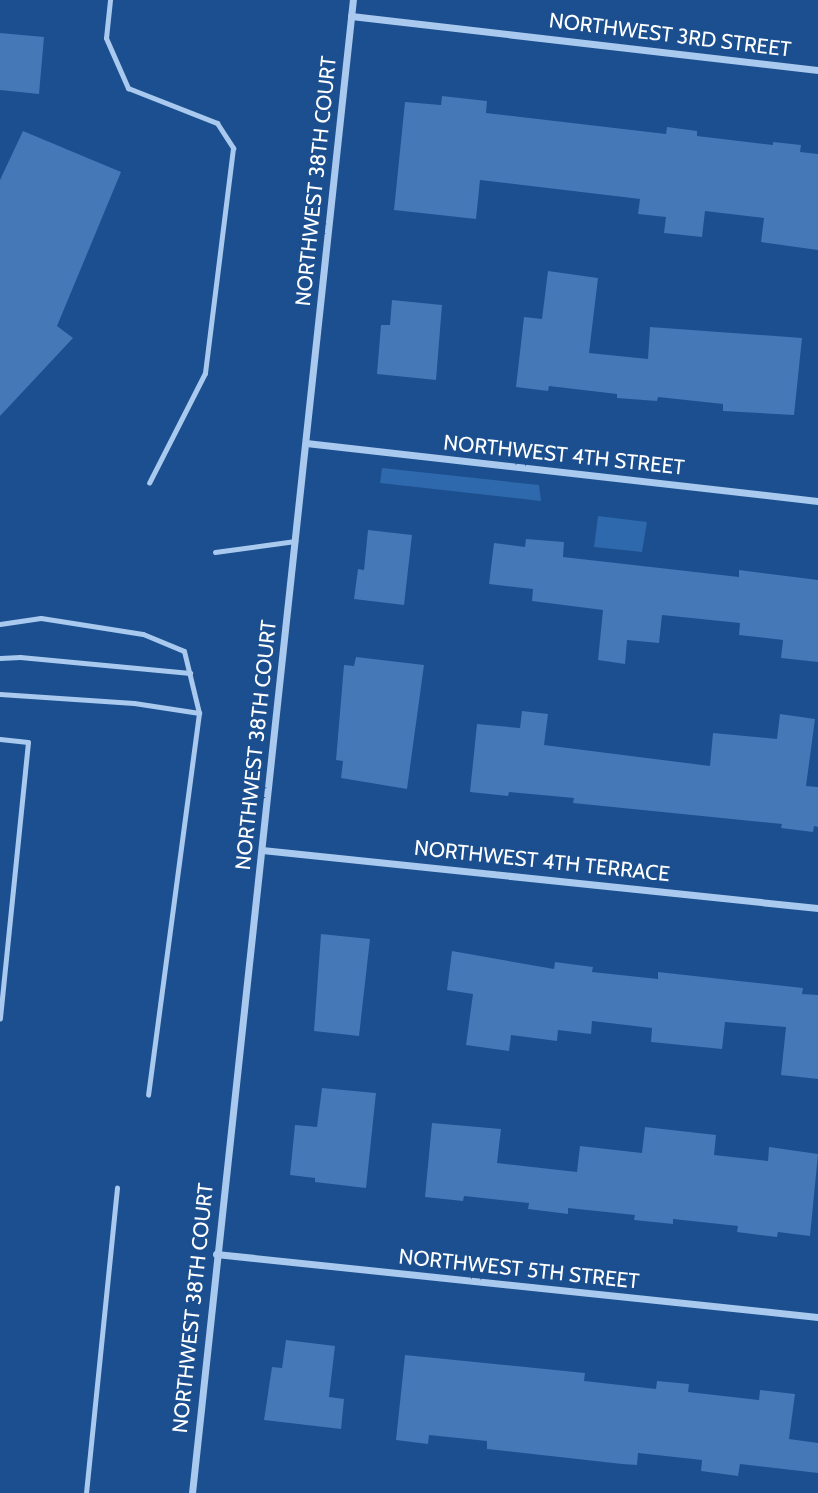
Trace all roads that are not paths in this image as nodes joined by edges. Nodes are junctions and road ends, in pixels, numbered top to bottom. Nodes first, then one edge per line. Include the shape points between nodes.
1 (110, 0) edge
2 (353, 0) edge
3 (351, 16) junction
4 (818, 70) edge
5 (306, 443) junction
6 (149, 483) dead end
7 (818, 501) edge
8 (295, 541) junction
9 (215, 552) dead end
10 (0, 624) edge
11 (0, 658) edge
12 (190, 673) junction
13 (0, 694) edge
14 (199, 713) junction
15 (0, 739) edge
16 (262, 850) junction
17 (818, 908) edge
18 (0, 1019) edge
19 (148, 1094) dead end
20 (117, 1188) dead end
21 (216, 1254) junction
22 (818, 1317) edge
23 (86, 1493) edge
24 (192, 1493) edge

1 - 6 lane via 106,38 128,88 217,123 233,148 205,373
2 - 3 street, NORTHWEST 38TH COURT
3 - 4 street, NORTHWEST 3RD STREET
3 - 5 street, NORTHWEST 38TH COURT
5 - 7 street, NORTHWEST 4TH STREET
5 - 8 street, NORTHWEST 38TH COURT
8 - 9 lane
8 - 16 street, NORTHWEST 38TH COURT
10 - 12 lane via 41,618 143,634 184,651
11 - 12 lane
12 - 14 lane
13 - 14 lane via 134,703
14 - 19 lane
15 - 18 lane via 28,742
16 - 17 street, NORTHWEST 4TH TERRACE
16 - 21 street, NORTHWEST 38TH COURT
20 - 23 lane
21 - 22 street, NORTHWEST 5TH STREET
21 - 24 street, NORTHWEST 38TH COURT

